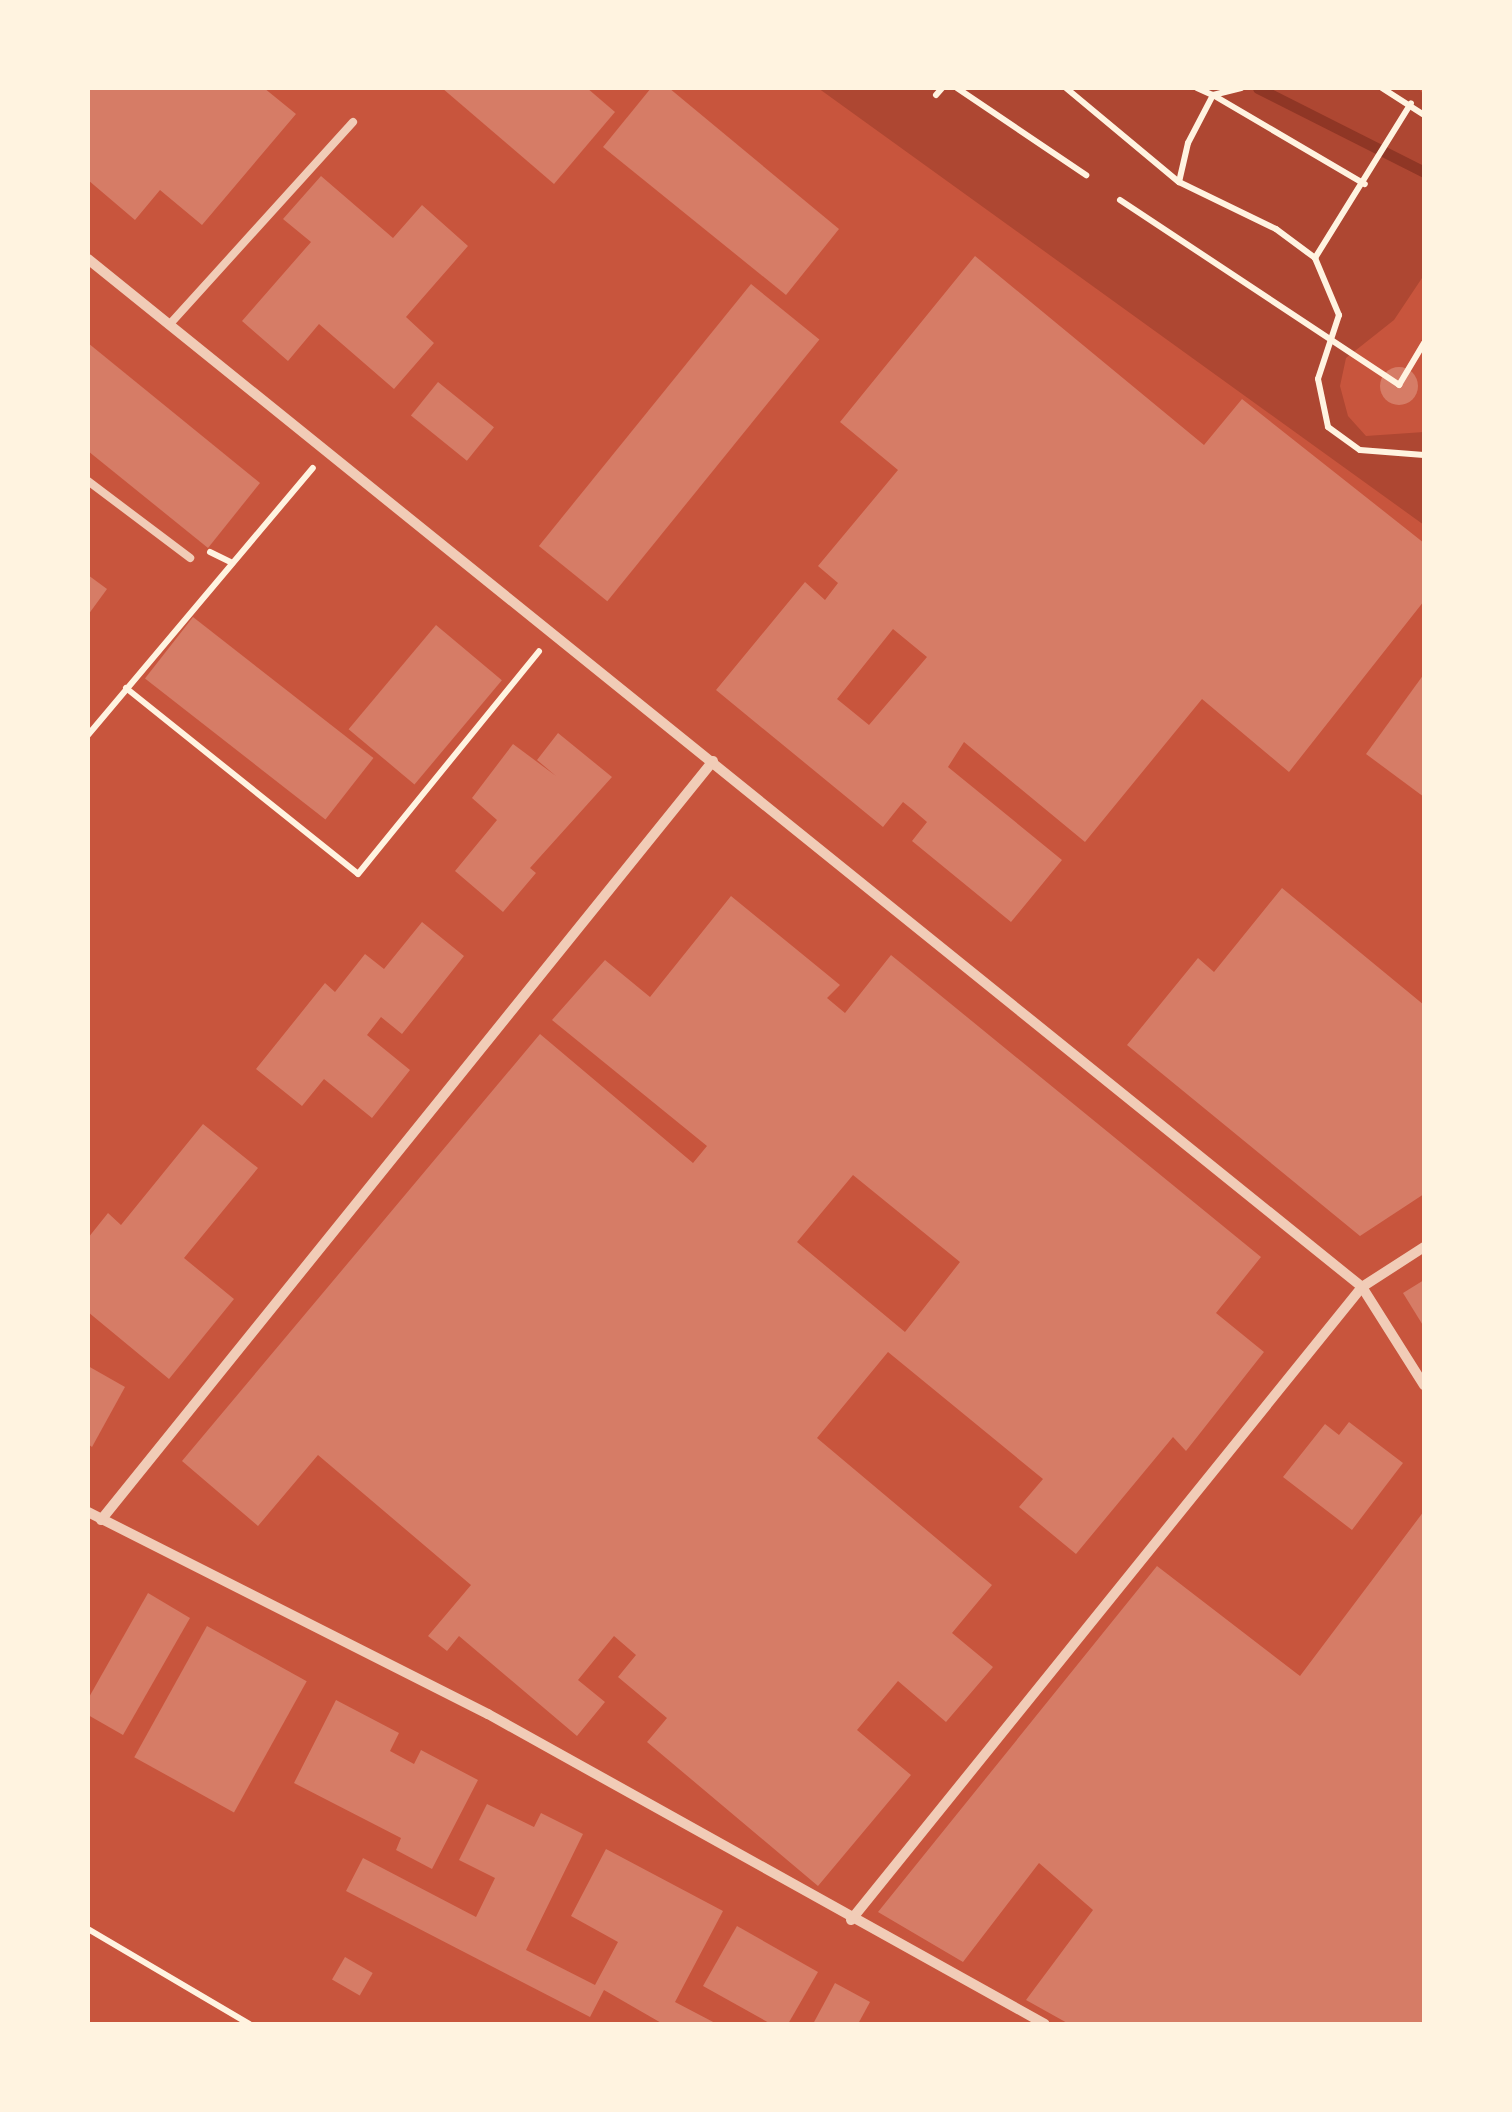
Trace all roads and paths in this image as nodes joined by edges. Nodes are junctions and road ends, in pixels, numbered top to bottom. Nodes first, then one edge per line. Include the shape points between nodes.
1 (942, 88) edge
2 (957, 88) edge
3 (1066, 88) edge
4 (1197, 88) edge
5 (1239, 88) edge
6 (1382, 88) edge
7 (936, 95) dead end
8 (1213, 95) junction
9 (1411, 103) junction
10 (1424, 115) edge
11 (353, 122) dead end
12 (1086, 175) dead end
13 (1179, 182) junction
14 (1365, 184) junction
15 (1120, 200) dead end
16 (1315, 258) junction
17 (88, 259) edge
18 (168, 324) junction
19 (1424, 342) edge
20 (327, 451) junction
21 (1424, 454) edge
22 (88, 481) edge
23 (190, 558) dead end
24 (554, 633) junction
25 (126, 688) junction
26 (88, 735) edge
27 (713, 761) junction
28 (1424, 1247) edge
29 (1362, 1286) junction
30 (1424, 1385) edge
31 (88, 1512) edge
32 (101, 1520) junction
33 (850, 1920) junction
34 (88, 1930) edge
35 (249, 2024) edge
36 (1044, 2024) edge

1 - 7 path
2 - 12 path
3 - 13 path
4 - 8 path
5 - 8 path
6 - 9 path
8 - 13 path via 1188,144
8 - 14 path
9 - 10 path
9 - 14 path
11 - 18 lane
13 - 16 path via 1276,229
14 - 16 path
15 - 19 path via 1399,385
16 - 21 path via 1339,315 1318,379 1328,427 1360,450
17 - 18 street
18 - 20 street
20 - 24 street
20 - 25 path
22 - 23 lane
24 - 25 path via 358,874
24 - 27 street
25 - 26 path
27 - 29 street
27 - 32 street
28 - 29 street
29 - 30 street
29 - 33 street
31 - 32 street
32 - 33 street via 488,1714
33 - 36 street
34 - 35 path

